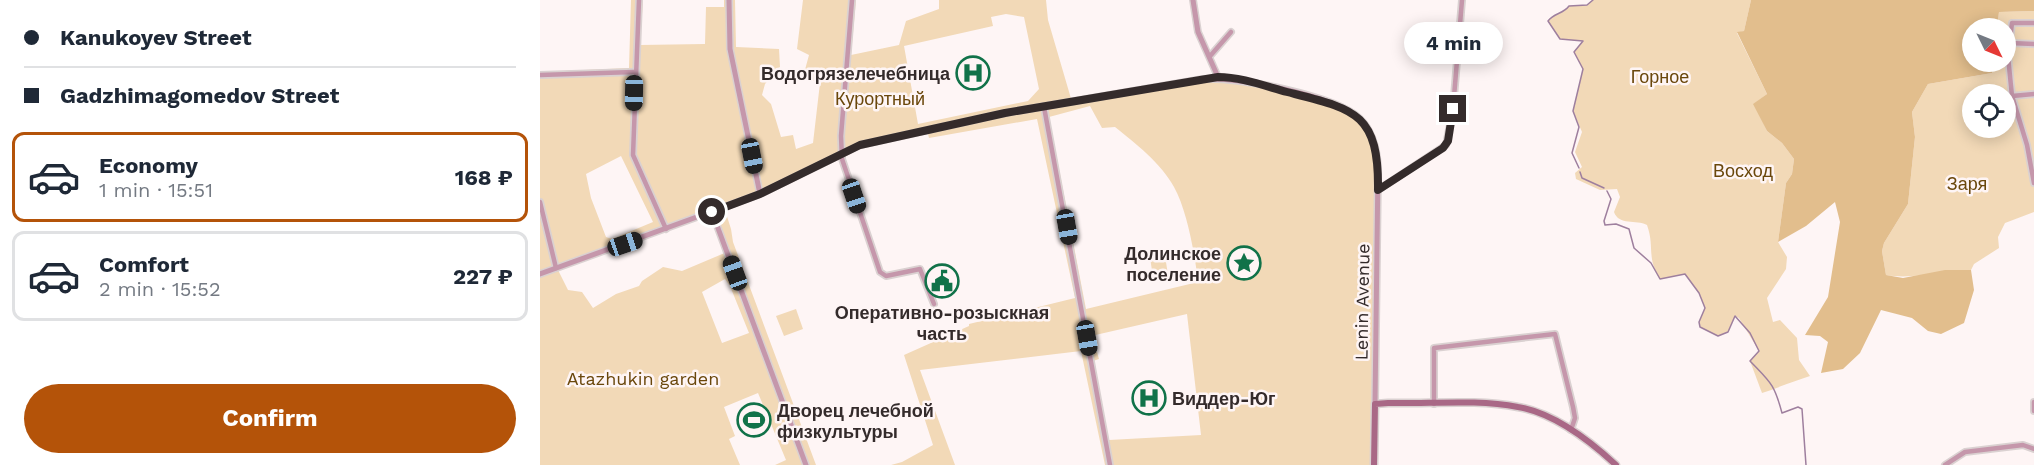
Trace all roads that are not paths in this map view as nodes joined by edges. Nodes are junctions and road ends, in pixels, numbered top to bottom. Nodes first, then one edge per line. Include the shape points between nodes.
1 (639, 0) edge
2 (729, 0) edge
3 (852, 0) edge
4 (1193, 0) edge
5 (1462, 0) edge
6 (2034, 22) edge
7 (2016, 23) edge
8 (1231, 32) dead end
9 (2016, 43) edge
10 (2034, 44) edge
11 (1211, 55) junction
12 (634, 72) junction
13 (540, 75) edge
14 (1218, 77) junction
15 (2034, 94) edge
16 (2016, 96) edge
17 (1044, 107) junction
18 (2016, 118) edge
19 (843, 151) junction
20 (2034, 183) edge
21 (1378, 190) junction
22 (760, 194) junction
23 (540, 202) edge
24 (712, 212) junction
25 (666, 229) junction
26 (556, 268) junction
27 (540, 274) edge
28 (934, 304) dead end
29 (2034, 402) edge
30 (1375, 404) junction
31 (1434, 404) junction
32 (2034, 411) edge
33 (1571, 430) junction
34 (2034, 449) edge
35 (806, 465) edge
36 (1110, 465) edge
37 (1374, 465) edge
38 (1616, 465) edge
39 (1945, 465) edge

1 - 12 street
2 - 22 street via 730,49
3 - 19 street
4 - 11 street via 1198,32
5 - 21 street via 1453,109 1446,145
6 - 7 street
8 - 11 street
9 - 10 street
11 - 14 street
12 - 13 street
12 - 25 street via 633,155
14 - 17 street
14 - 21 street, Lenin Avenue via 1330,102 1356,116 1373,140 1378,156
15 - 16 street
17 - 19 street via 929,129
17 - 36 street
18 - 20 street via 2027,145
19 - 22 street
19 - 28 street via 843,164 880,272 886,276 920,268
21 - 30 street, Lenin Avenue
22 - 24 street
23 - 26 street
24 - 25 street
24 - 35 street
25 - 26 street
26 - 27 street
29 - 32 street
30 - 31 main road
30 - 37 main road, Lenin Avenue
31 - 33 main road via 1518,407
31 - 33 street via 1434,348 1555,334 1575,418
33 - 38 main road
34 - 39 street via 2023,446 1965,452

